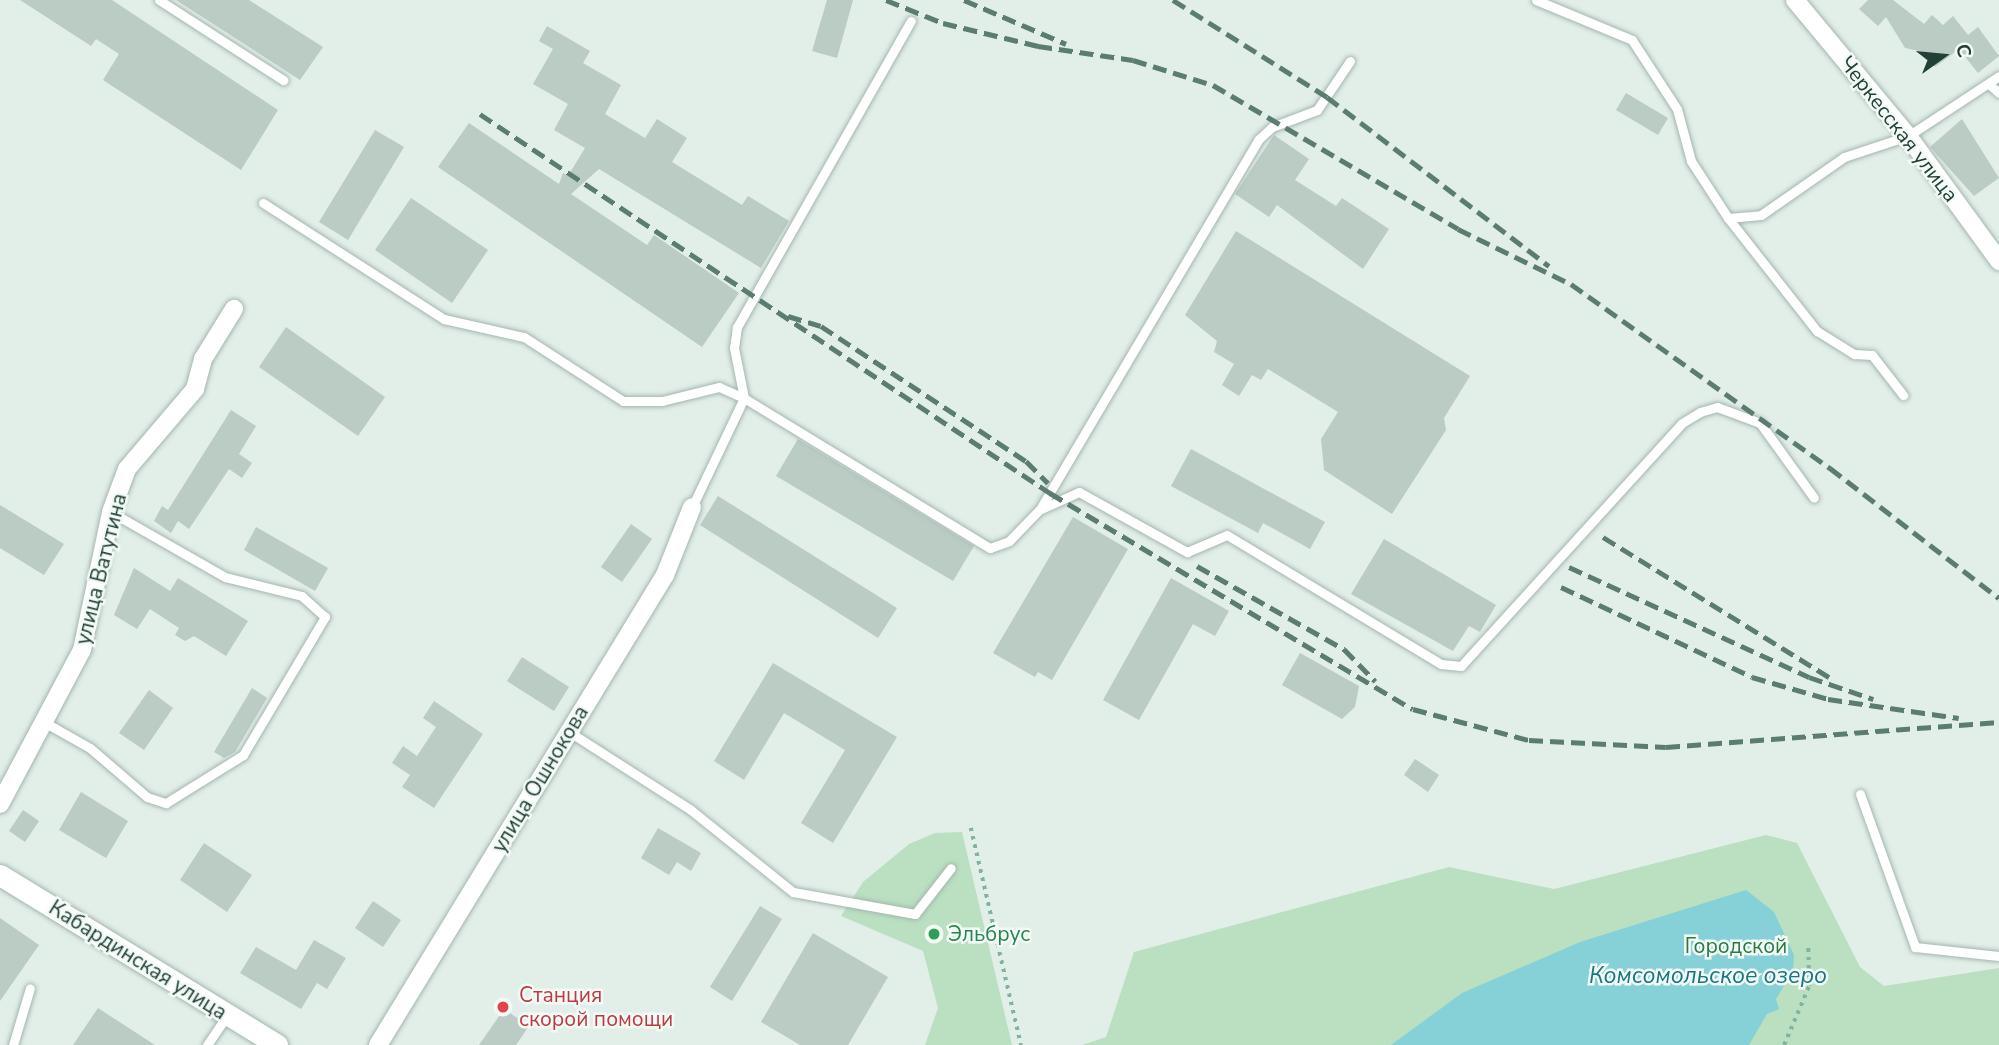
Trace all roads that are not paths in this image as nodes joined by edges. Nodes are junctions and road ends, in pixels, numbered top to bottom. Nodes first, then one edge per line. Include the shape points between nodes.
1 (159, 0) edge
2 (1536, 0) edge
3 (1796, 0) edge
4 (911, 20) dead end
5 (1350, 61) dead end
6 (1999, 76) edge
7 (283, 80) dead end
8 (1990, 85) junction
9 (1999, 93) edge
10 (1908, 136) junction
11 (263, 203) dead end
12 (1728, 218) junction
13 (1999, 261) edge
14 (234, 309) dead end
15 (1903, 395) dead end
16 (744, 398) junction
17 (1814, 498) dead end
18 (692, 507) joint
19 (1039, 510) junction
20 (111, 512) junction
21 (44, 722) junction
22 (568, 731) junction
23 (1860, 794) dead end
24 (0, 804) edge
25 (951, 868) dead end
26 (0, 875) edge
27 (1999, 956) edge
28 (30, 988) dead end
29 (228, 1014) junction
30 (13, 1045) edge
31 (207, 1045) edge
32 (276, 1045) edge
33 (377, 1045) edge

1 - 7 lane
2 - 12 lane via 1632,40 1672,100 1691,161
3 - 10 street, Черкесская улица
4 - 16 lane via 737,327 734,348
5 - 19 lane via 1317,110 1272,127 1259,139
6 - 8 lane
8 - 9 lane
8 - 10 lane
10 - 12 lane via 1844,157 1761,215
10 - 13 street, Черкесская улица
11 - 16 lane via 444,319 524,337 623,401 662,401 719,387
12 - 15 lane via 1817,331 1854,354 1872,355
14 - 20 street, улица Ватутина via 203,359 195,389 127,469
16 - 18 lane
16 - 19 lane via 990,548 1009,541
17 - 19 lane via 1760,423 1717,407 1700,412 1682,423 1461,666 1441,664 1227,535 1187,552 1079,492
18 - 22 street, улица Ошнокова via 665,575
20 - 21 street, улица Ватутина via 82,650
20 - 21 lane via 225,577 302,596 325,617 243,755 166,803 147,797 90,748
21 - 24 street, улица Ватутина
22 - 25 lane via 691,810 793,892 915,914
22 - 33 street, улица Ошнокова
23 - 27 lane via 1915,947
26 - 29 main road, Кабардинская улица
28 - 30 lane
29 - 31 lane
29 - 32 main road, Кабардинская улица

